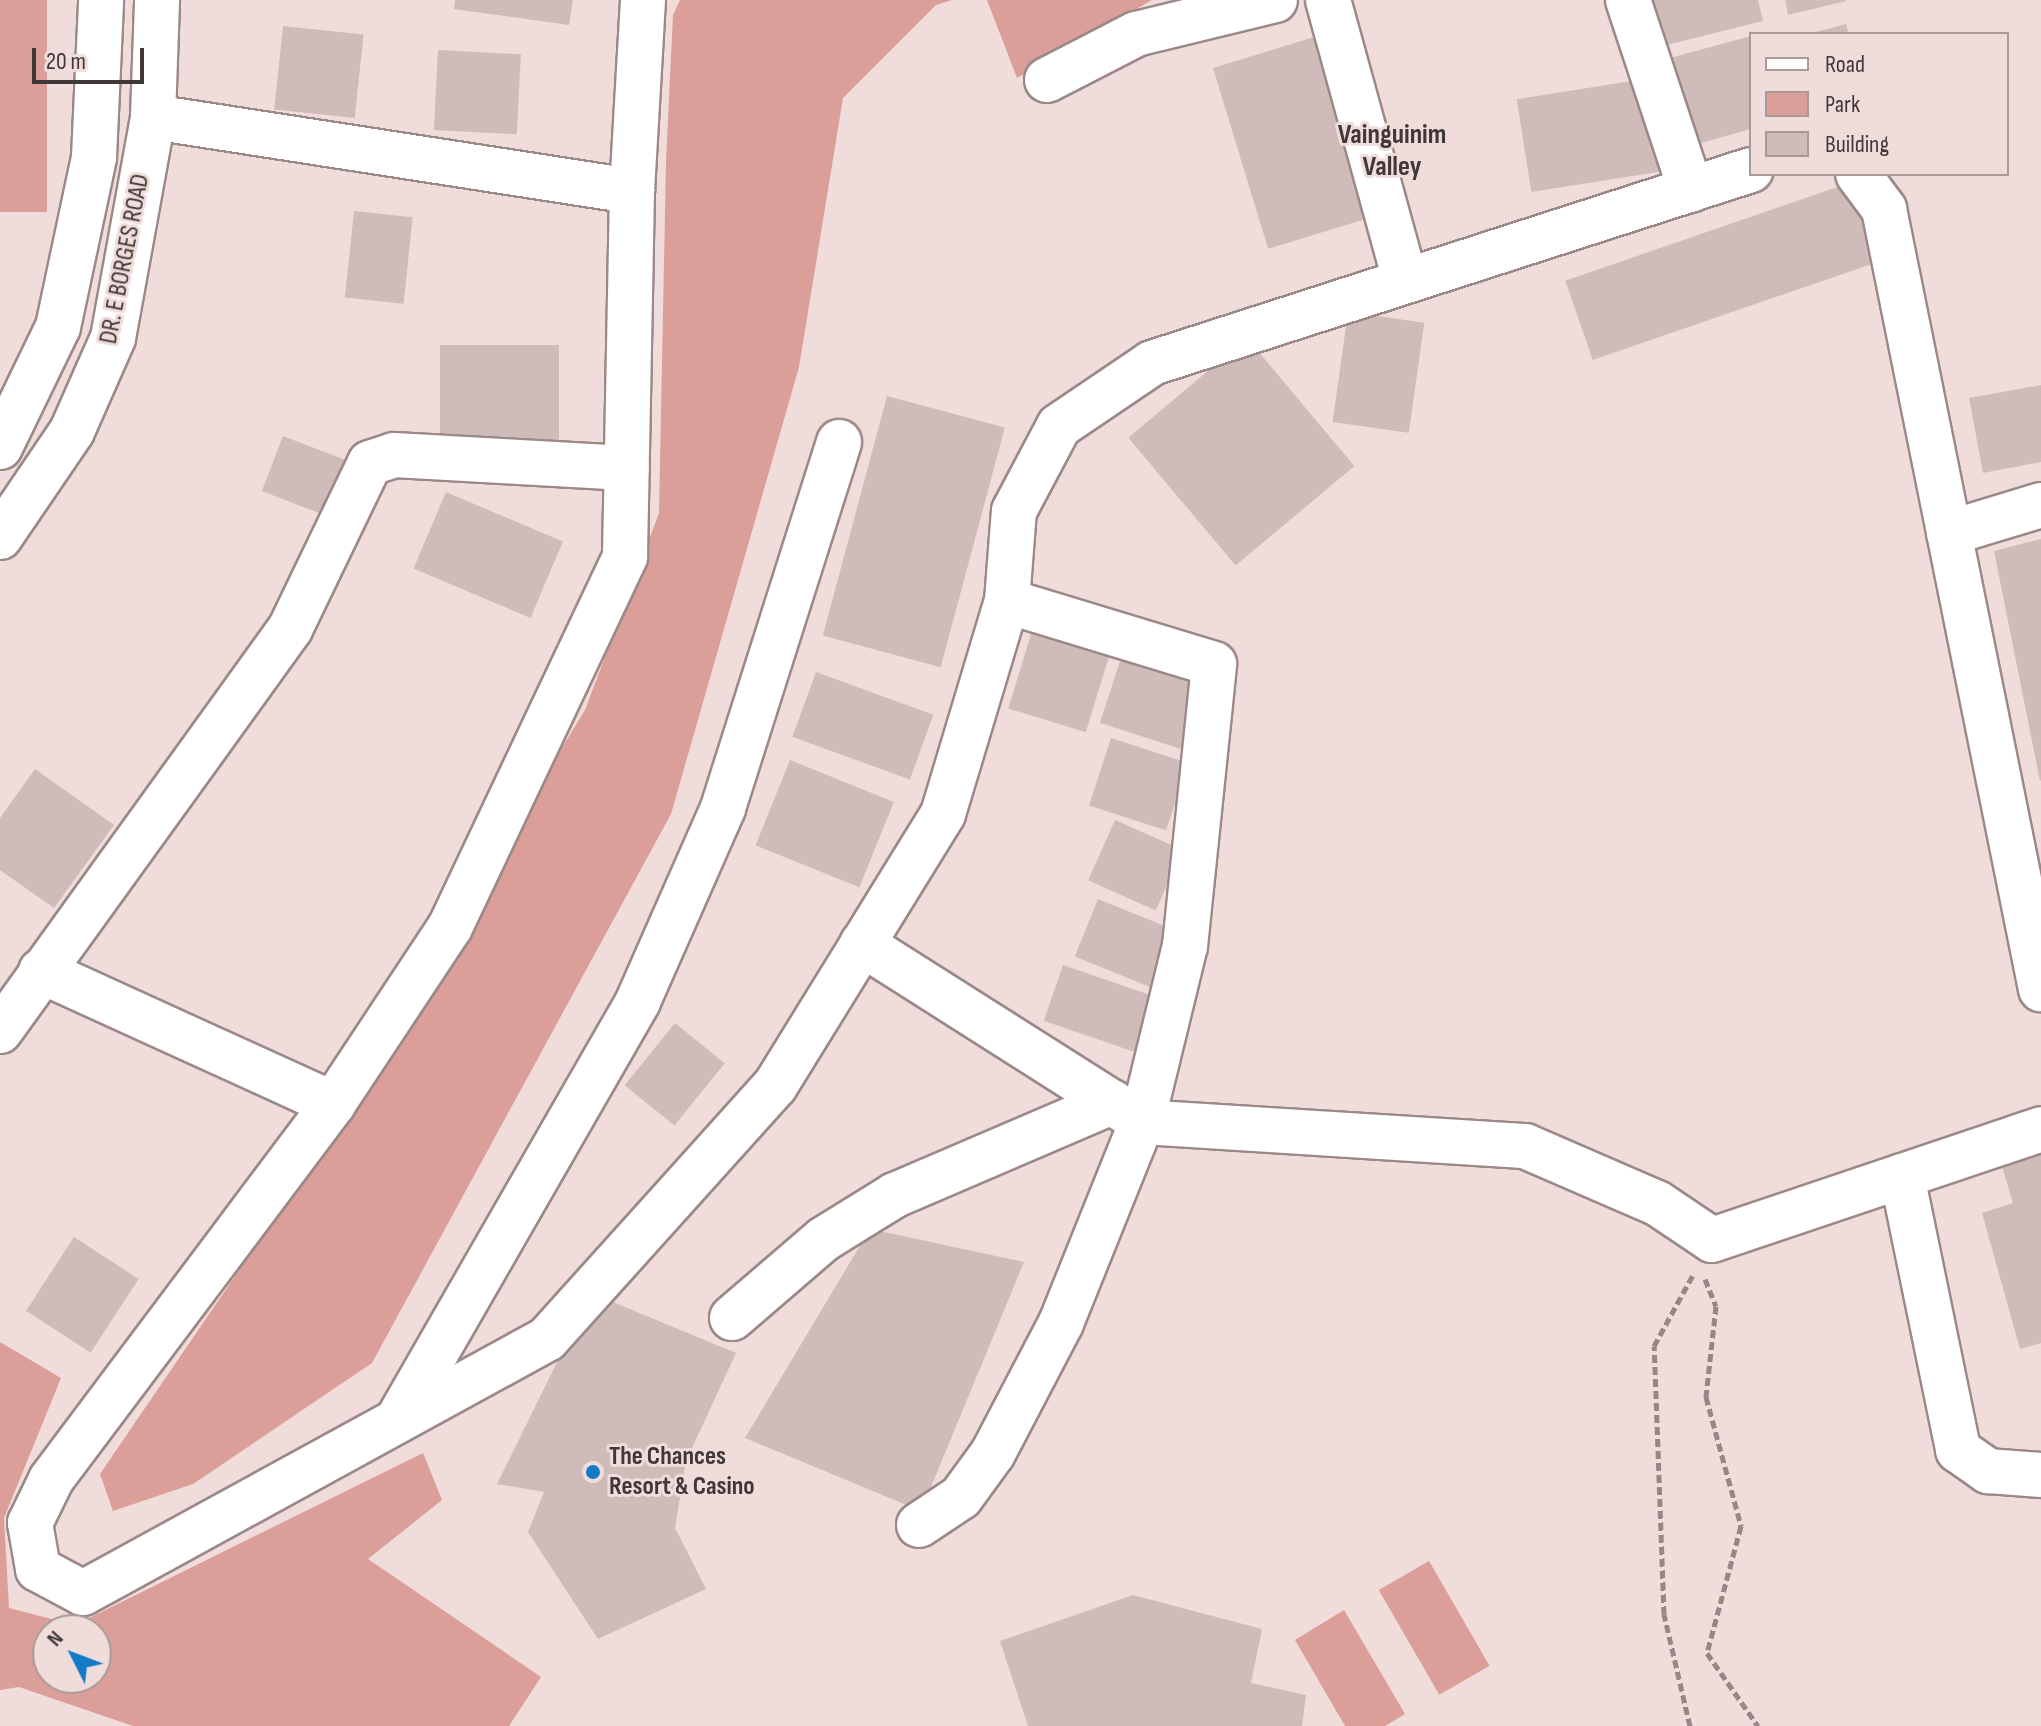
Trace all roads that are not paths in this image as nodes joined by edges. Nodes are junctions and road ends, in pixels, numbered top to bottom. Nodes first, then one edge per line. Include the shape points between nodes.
1 (101, 0) edge
2 (157, 0) edge
3 (643, 0) edge
4 (1275, 0) edge
5 (1328, 0) edge
6 (1628, 0) edge
7 (1047, 80) dead end
8 (153, 117) junction
9 (1749, 171) edge
10 (1859, 176) edge
11 (1691, 190) junction
12 (632, 191) junction
13 (1405, 280) junction
14 (2, 440) edge
15 (839, 442) dead end
16 (627, 468) junction
17 (2041, 505) edge
18 (1949, 533) junction
19 (0, 537) edge
20 (1007, 601) junction
21 (862, 944) junction
22 (41, 971) junction
23 (2041, 989) edge
24 (0, 1031) edge
25 (333, 1104) junction
26 (1127, 1112) junction
27 (2041, 1129) edge
28 (1902, 1176) junction
29 (732, 1318) dead end
30 (398, 1419) junction
31 (2041, 1475) edge
32 (919, 1525) dead end

1 - 14 street, DR. E BORGES ROAD via 94,157 58,327
2 - 8 street, DR. E BORGES ROAD
3 - 12 street
4 - 7 street via 1136,34
5 - 13 street
6 - 11 street
8 - 12 street
8 - 19 street, DR. E BORGES ROAD via 113,338 72,431
9 - 11 street
10 - 18 street via 1884,209
11 - 13 street
12 - 16 street
13 - 20 street via 1152,363 1059,426 1014,511
15 - 30 street via 723,808 638,1001
16 - 22 street via 394,455 370,463 290,629
16 - 25 street via 625,557 450,927
17 - 18 street
18 - 23 street
20 - 21 street via 943,814
20 - 26 street via 1214,664 1185,946
21 - 26 street
21 - 30 street via 775,1086 547,1339
22 - 24 street
22 - 25 street
25 - 30 street via 51,1480 30,1523 38,1569 83,1593
26 - 28 street via 1525,1146 1657,1203 1712,1240
26 - 29 street via 895,1195 824,1239
26 - 32 street via 1061,1323 993,1453 961,1497
27 - 28 street
28 - 31 street via 1958,1450 1988,1471

